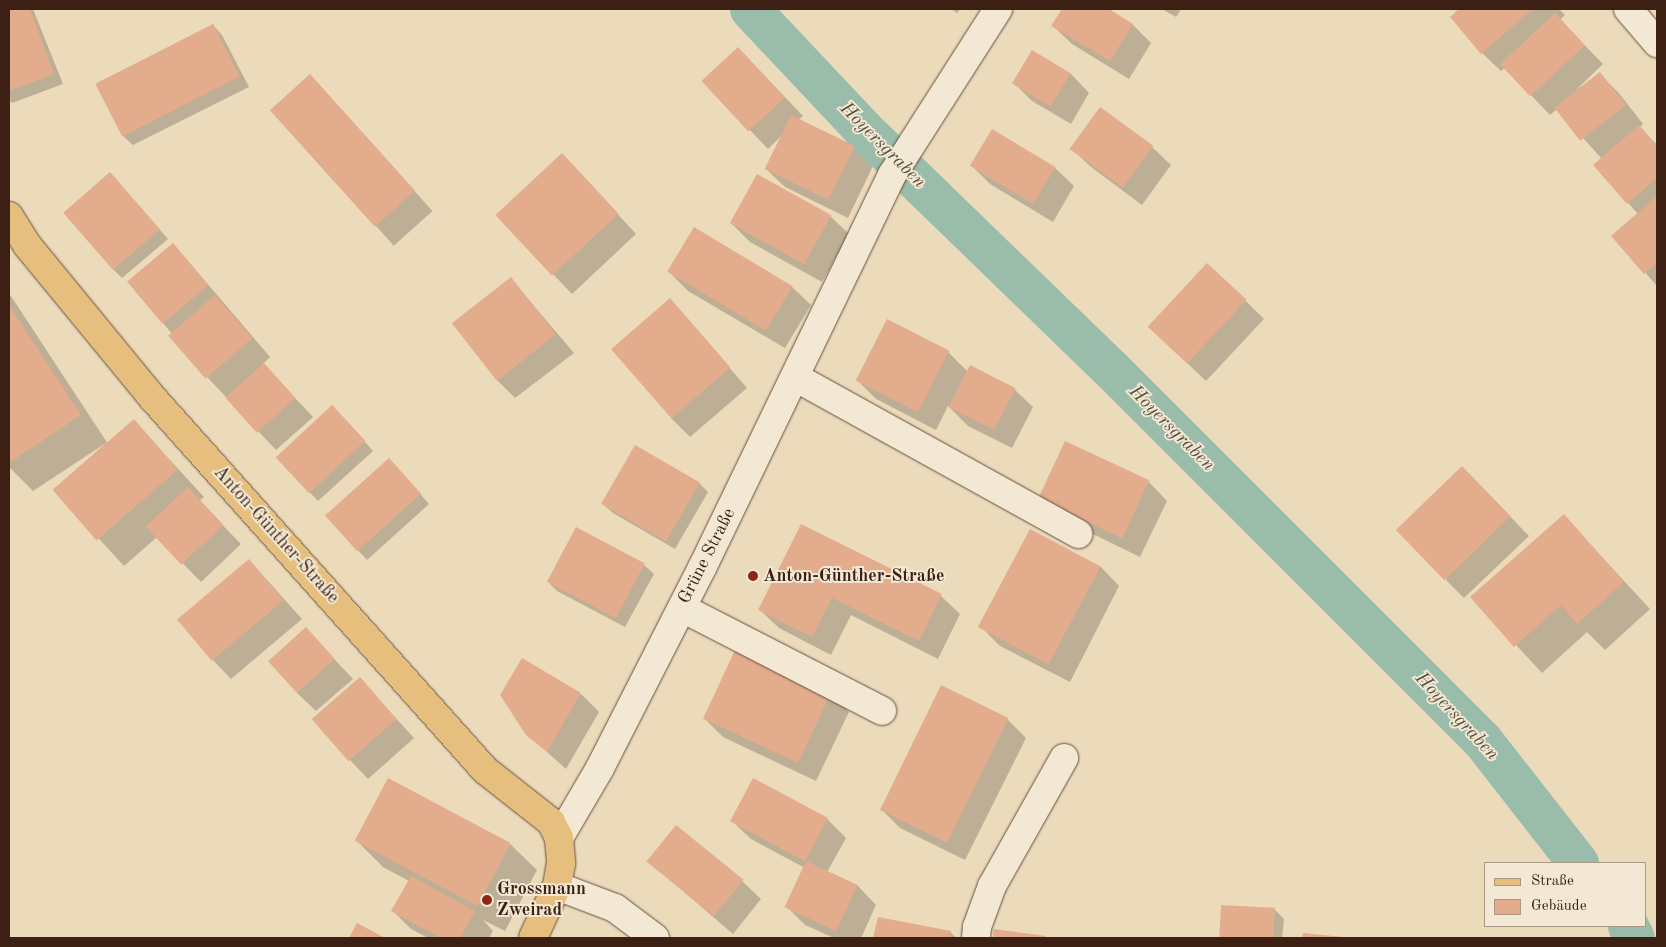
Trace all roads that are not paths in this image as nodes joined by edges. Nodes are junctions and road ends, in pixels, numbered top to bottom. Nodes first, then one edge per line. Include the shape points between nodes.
1 (998, 9) edge
2 (1628, 9) edge
3 (1657, 43) edge
4 (9, 216) edge
5 (795, 377) junction
6 (1078, 534) dead end
7 (682, 608) junction
8 (882, 711) dead end
9 (1064, 758) dead end
10 (559, 838) junction
11 (557, 886) junction
12 (533, 938) edge
13 (655, 938) edge
14 (976, 938) edge

1 - 5 street, Grüne Straße via 910,142
2 - 3 street
4 - 10 main road, Anton-Günther-Straße via 27,245 150,395 486,770 544,814
5 - 6 street
5 - 7 street, Grüne Straße
7 - 8 street
7 - 10 street, Grüne Straße via 600,768
9 - 14 street via 992,886
10 - 11 main road via 561,863
11 - 12 main road
11 - 13 street via 615,908

